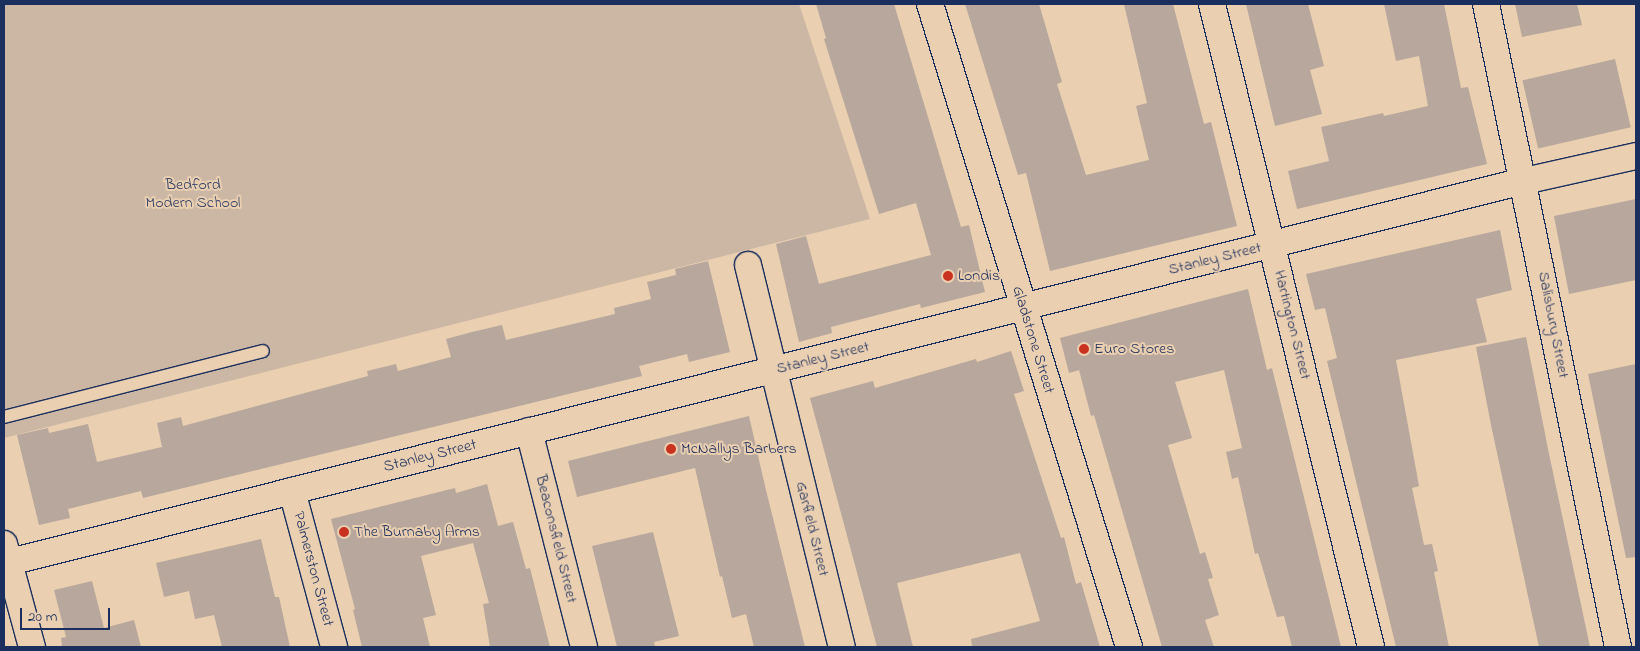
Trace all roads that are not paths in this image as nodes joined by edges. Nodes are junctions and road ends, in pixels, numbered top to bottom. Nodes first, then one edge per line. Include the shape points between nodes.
1 (930, 4) edge
2 (1212, 4) edge
3 (1486, 4) edge
4 (1636, 156) edge
5 (1524, 181) junction
6 (1272, 244) junction
7 (748, 265) dead end
8 (1023, 307) junction
9 (263, 351) dead end
10 (773, 370) junction
11 (4, 417) edge
12 (529, 432) junction
13 (292, 491) junction
14 (7, 553) edge
15 (32, 647) edge
16 (334, 647) edge
17 (584, 647) edge
18 (842, 647) edge
19 (1130, 647) edge
20 (1371, 647) edge
21 (1618, 647) edge

1 - 8 street, Gladstone Street
2 - 6 street, Hartington Street
3 - 5 street, Salisbury Street
4 - 5 street, Stanley Street
5 - 6 street, Stanley Street
5 - 21 street, Salisbury Street
6 - 8 street, Stanley Street
6 - 20 street, Hartington Street
7 - 10 street, Garfield Street
8 - 10 street, Stanley Street
8 - 19 street, Gladstone Street
9 - 11 lane
10 - 12 street, Stanley Street
10 - 18 street, Garfield Street
12 - 13 street, Stanley Street
12 - 17 street, Beaconsfield Street
13 - 14 street, Stanley Street
13 - 16 street, Palmerston Street
14 - 15 street

